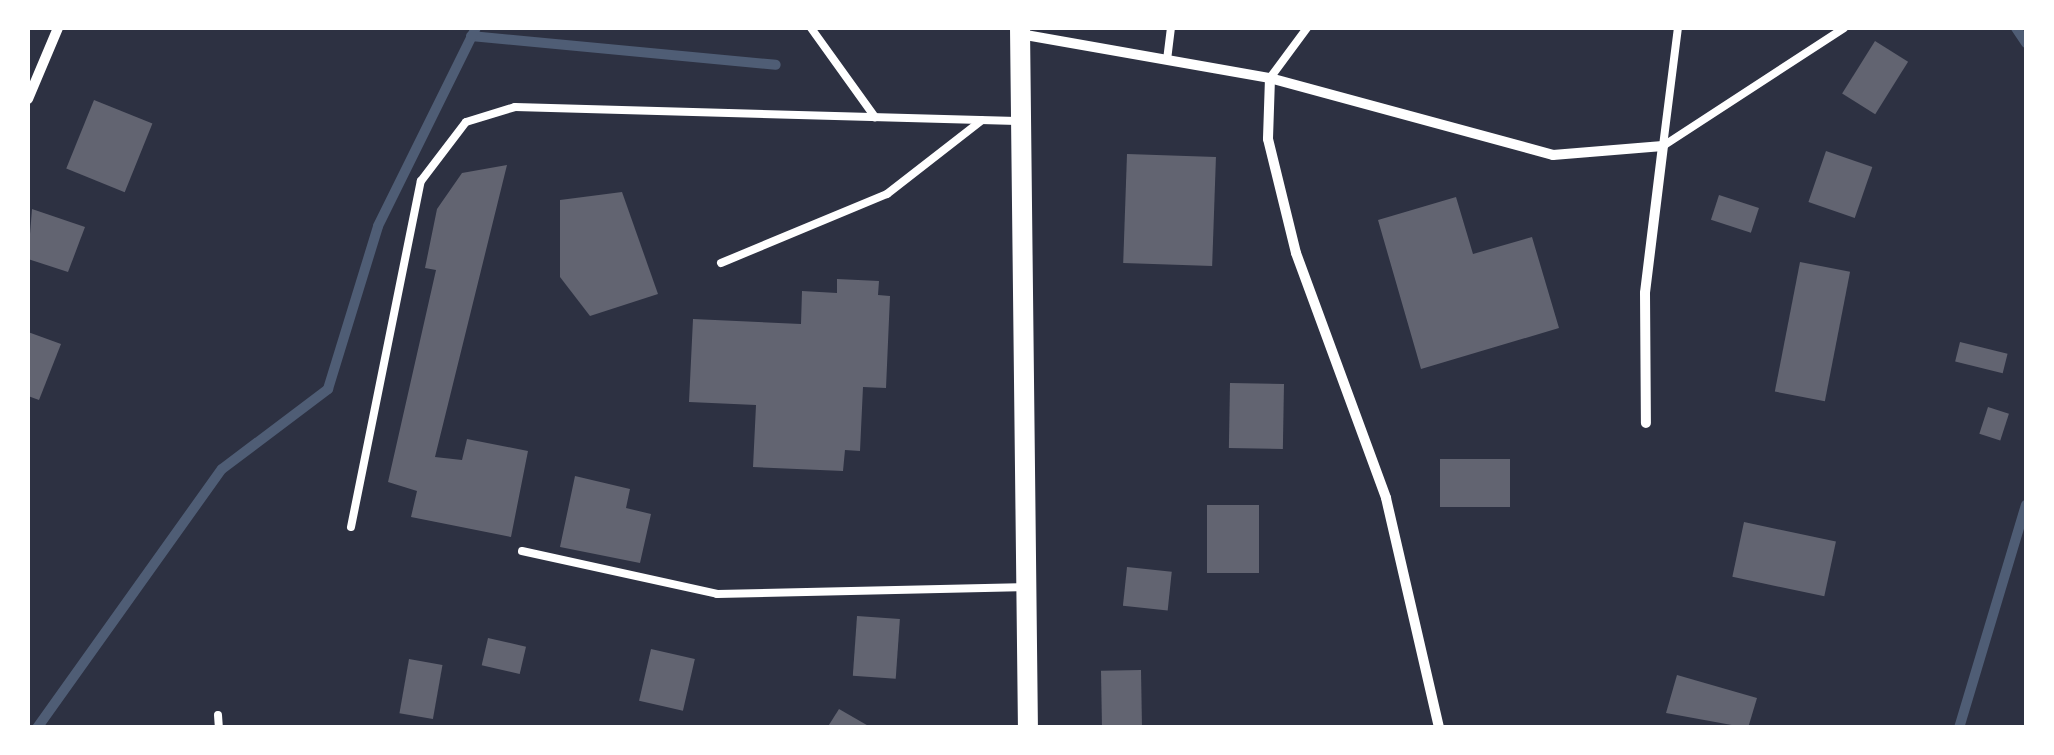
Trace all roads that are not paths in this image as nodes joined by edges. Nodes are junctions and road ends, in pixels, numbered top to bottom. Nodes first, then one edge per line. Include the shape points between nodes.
1 (58, 28) edge
2 (810, 28) edge
3 (1171, 28) edge
4 (1307, 28) edge
5 (1678, 28) edge
6 (1844, 28) edge
7 (1020, 31) edge
8 (1167, 60) junction
9 (1270, 78) junction
10 (28, 99) edge
11 (874, 117) junction
12 (982, 120) junction
13 (1019, 121) junction
14 (1663, 146) junction
15 (720, 262) dead end
16 (1646, 424) dead end
17 (351, 527) dead end
18 (522, 550) dead end
19 (1029, 586) junction
20 (218, 715) dead end
21 (219, 728) edge
22 (1028, 728) edge
23 (1439, 728) edge

1 - 10 street
2 - 11 lane
3 - 8 lane
4 - 9 lane
5 - 14 lane
6 - 14 lane
7 - 8 street
7 - 13 main road
8 - 9 street
9 - 14 street via 1553,155
9 - 23 street via 1268,139 1296,254 1386,498
11 - 12 lane
11 - 17 lane via 515,106 466,122 422,181
12 - 13 lane
12 - 15 lane via 887,194
13 - 19 main road
14 - 16 street via 1645,293
18 - 19 lane via 716,594
19 - 22 main road
20 - 21 lane

